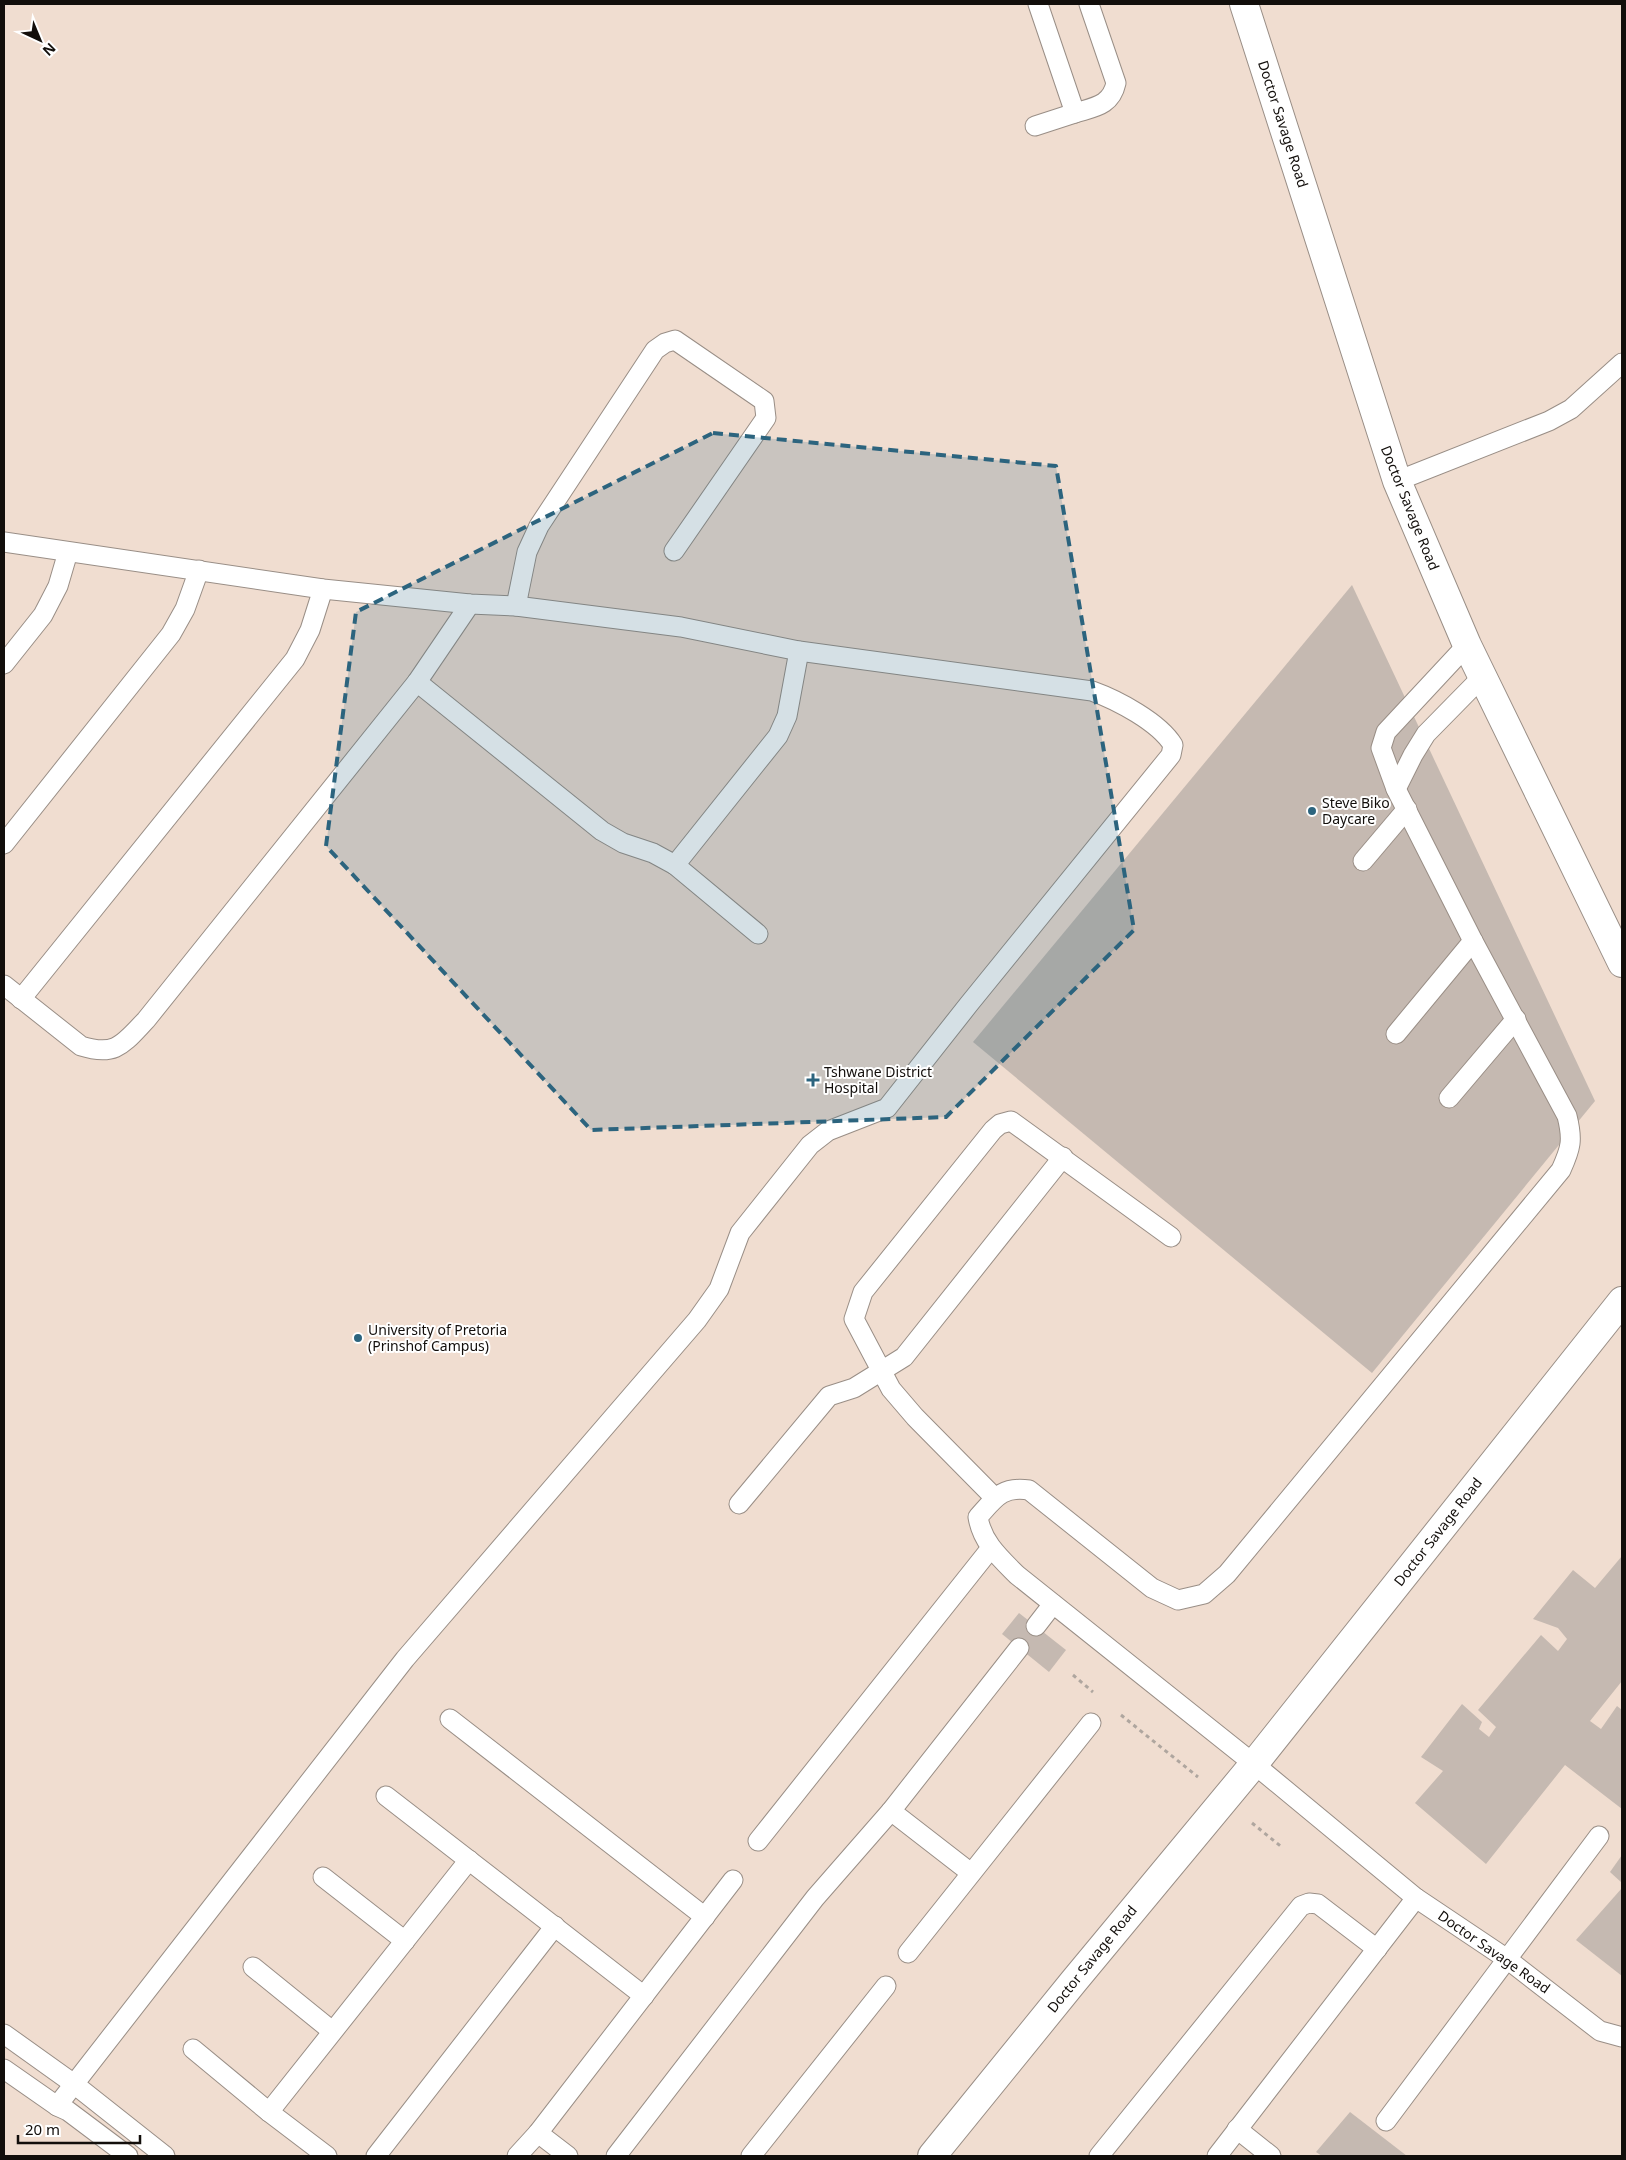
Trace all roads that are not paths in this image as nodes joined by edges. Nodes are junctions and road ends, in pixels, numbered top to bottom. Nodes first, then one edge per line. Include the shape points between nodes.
1 (1038, 4) edge
2 (1089, 4) edge
3 (1244, 4) edge
4 (1075, 113) junction
5 (1035, 126) dead end
6 (1622, 363) edge
7 (1396, 481) junction
8 (4, 542) edge
9 (674, 550) dead end
10 (68, 552) junction
11 (199, 570) junction
12 (323, 589) junction
13 (470, 604) junction
14 (516, 606) junction
15 (1467, 645) junction
16 (799, 651) junction
17 (4, 664) edge
18 (1483, 676) junction
19 (417, 682) junction
20 (1396, 789) junction
21 (1406, 809) junction
22 (4, 844) edge
23 (1363, 861) dead end
24 (675, 865) junction
25 (758, 934) dead end
26 (1473, 941) junction
27 (1622, 963) edge
28 (4, 985) edge
29 (21, 999) junction
30 (1516, 1019) junction
31 (1396, 1034) dead end
32 (1449, 1098) dead end
33 (1063, 1157) junction
34 (1171, 1237) dead end
35 (1622, 1301) edge
36 (881, 1371) junction
37 (994, 1498) junction
38 (739, 1504) dead end
39 (991, 1548) junction
40 (1053, 1604) junction
41 (1036, 1626) dead end
42 (1019, 1648) dead end
43 (450, 1719) dead end
44 (1090, 1723) dead end
45 (1254, 1764) junction
46 (386, 1796) dead end
47 (891, 1811) junction
48 (1599, 1836) dead end
49 (758, 1841) dead end
50 (469, 1860) junction
51 (970, 1873) junction
52 (323, 1877) dead end
53 (733, 1880) dead end
54 (1416, 1898) junction
55 (705, 1917) junction
56 (555, 1926) junction
57 (405, 1941) junction
58 (1377, 1949) junction
59 (908, 1953) dead end
60 (1507, 1959) junction
61 (254, 1967) dead end
62 (886, 1986) dead end
63 (644, 1996) junction
64 (332, 2031) junction
65 (4, 2034) edge
66 (1622, 2037) edge
67 (193, 2049) dead end
68 (4, 2069) edge
69 (74, 2084) junction
70 (57, 2106) junction
71 (269, 2112) junction
72 (1386, 2121) dead end
73 (1237, 2129) junction
74 (538, 2133) junction
75 (128, 2156) edge
76 (165, 2156) edge
77 (327, 2156) edge
78 (376, 2156) edge
79 (517, 2156) edge
80 (568, 2156) edge
81 (616, 2156) edge
82 (751, 2156) edge
83 (932, 2156) edge
84 (1099, 2156) edge
85 (1217, 2156) edge
86 (1271, 2156) edge

1 - 4 lane
2 - 4 lane via 1116,83 1114,94 1107,102
3 - 7 street, Doctor Savage Road
4 - 5 lane
6 - 7 lane via 1571,408 1549,421
7 - 15 street, Doctor Savage Road
8 - 10 lane
9 - 14 lane via 766,418 764,400 675,340 655,350 538,526 527,552
10 - 11 lane
10 - 17 lane via 58,586 43,615
11 - 12 lane
11 - 22 lane via 171,634
12 - 13 lane
12 - 29 lane via 310,630 295,659
13 - 14 lane
13 - 19 lane
14 - 16 lane via 681,627
15 - 18 street, Doctor Savage Road
15 - 20 lane via 1386,732 1381,748
16 - 24 lane via 787,716 778,736
16 - 69 lane via 1092,691 1134,710 1169,739 1173,746 1171,755 887,1108 828,1131 810,1145 740,1233 719,1288 697,1320 405,1658
18 - 20 lane via 1426,734
18 - 27 street, Doctor Savage Road
19 - 24 lane via 602,831
19 - 29 lane via 125,1042 111,1050 96,1051 80,1046
20 - 21 lane
21 - 23 lane
21 - 26 lane
24 - 25 lane
26 - 30 lane
26 - 31 lane
28 - 29 lane
30 - 32 lane
30 - 37 lane via 1567,1116 1570,1150 1561,1170 1226,1574 1204,1594 1178,1600 1152,1588 1029,1490 1014,1488
33 - 34 lane
33 - 36 lane via 904,1357
33 - 36 lane via 1011,1121 993,1130 863,1292 854,1319
35 - 45 street, Doctor Savage Road
36 - 37 lane via 891,1389 915,1417
36 - 38 lane via 854,1388 829,1396
37 - 39 lane via 978,1517 980,1530
39 - 40 lane via 1017,1575
39 - 49 lane
40 - 41 lane
40 - 45 lane
42 - 47 lane
43 - 55 lane
44 - 51 lane
45 - 54 lane, Doctor Savage Road
45 - 83 street, Doctor Savage Road
46 - 50 lane
47 - 51 lane
47 - 81 lane via 815,1898
48 - 60 lane
50 - 56 lane
50 - 57 lane
51 - 59 lane
52 - 57 lane
53 - 55 lane
54 - 58 lane
54 - 60 lane, Doctor Savage Road
55 - 63 lane
56 - 63 lane
56 - 78 lane
57 - 64 lane
58 - 73 lane
58 - 84 lane via 1318,1904 1301,1906
60 - 66 lane, Doctor Savage Road via 1600,2031
60 - 72 lane
61 - 64 lane
62 - 82 lane
63 - 74 lane
64 - 71 lane
65 - 69 lane
67 - 71 lane
68 - 70 lane
69 - 70 lane
69 - 76 lane
70 - 75 lane
71 - 77 lane
73 - 85 lane
73 - 86 lane
74 - 79 lane
74 - 80 lane

